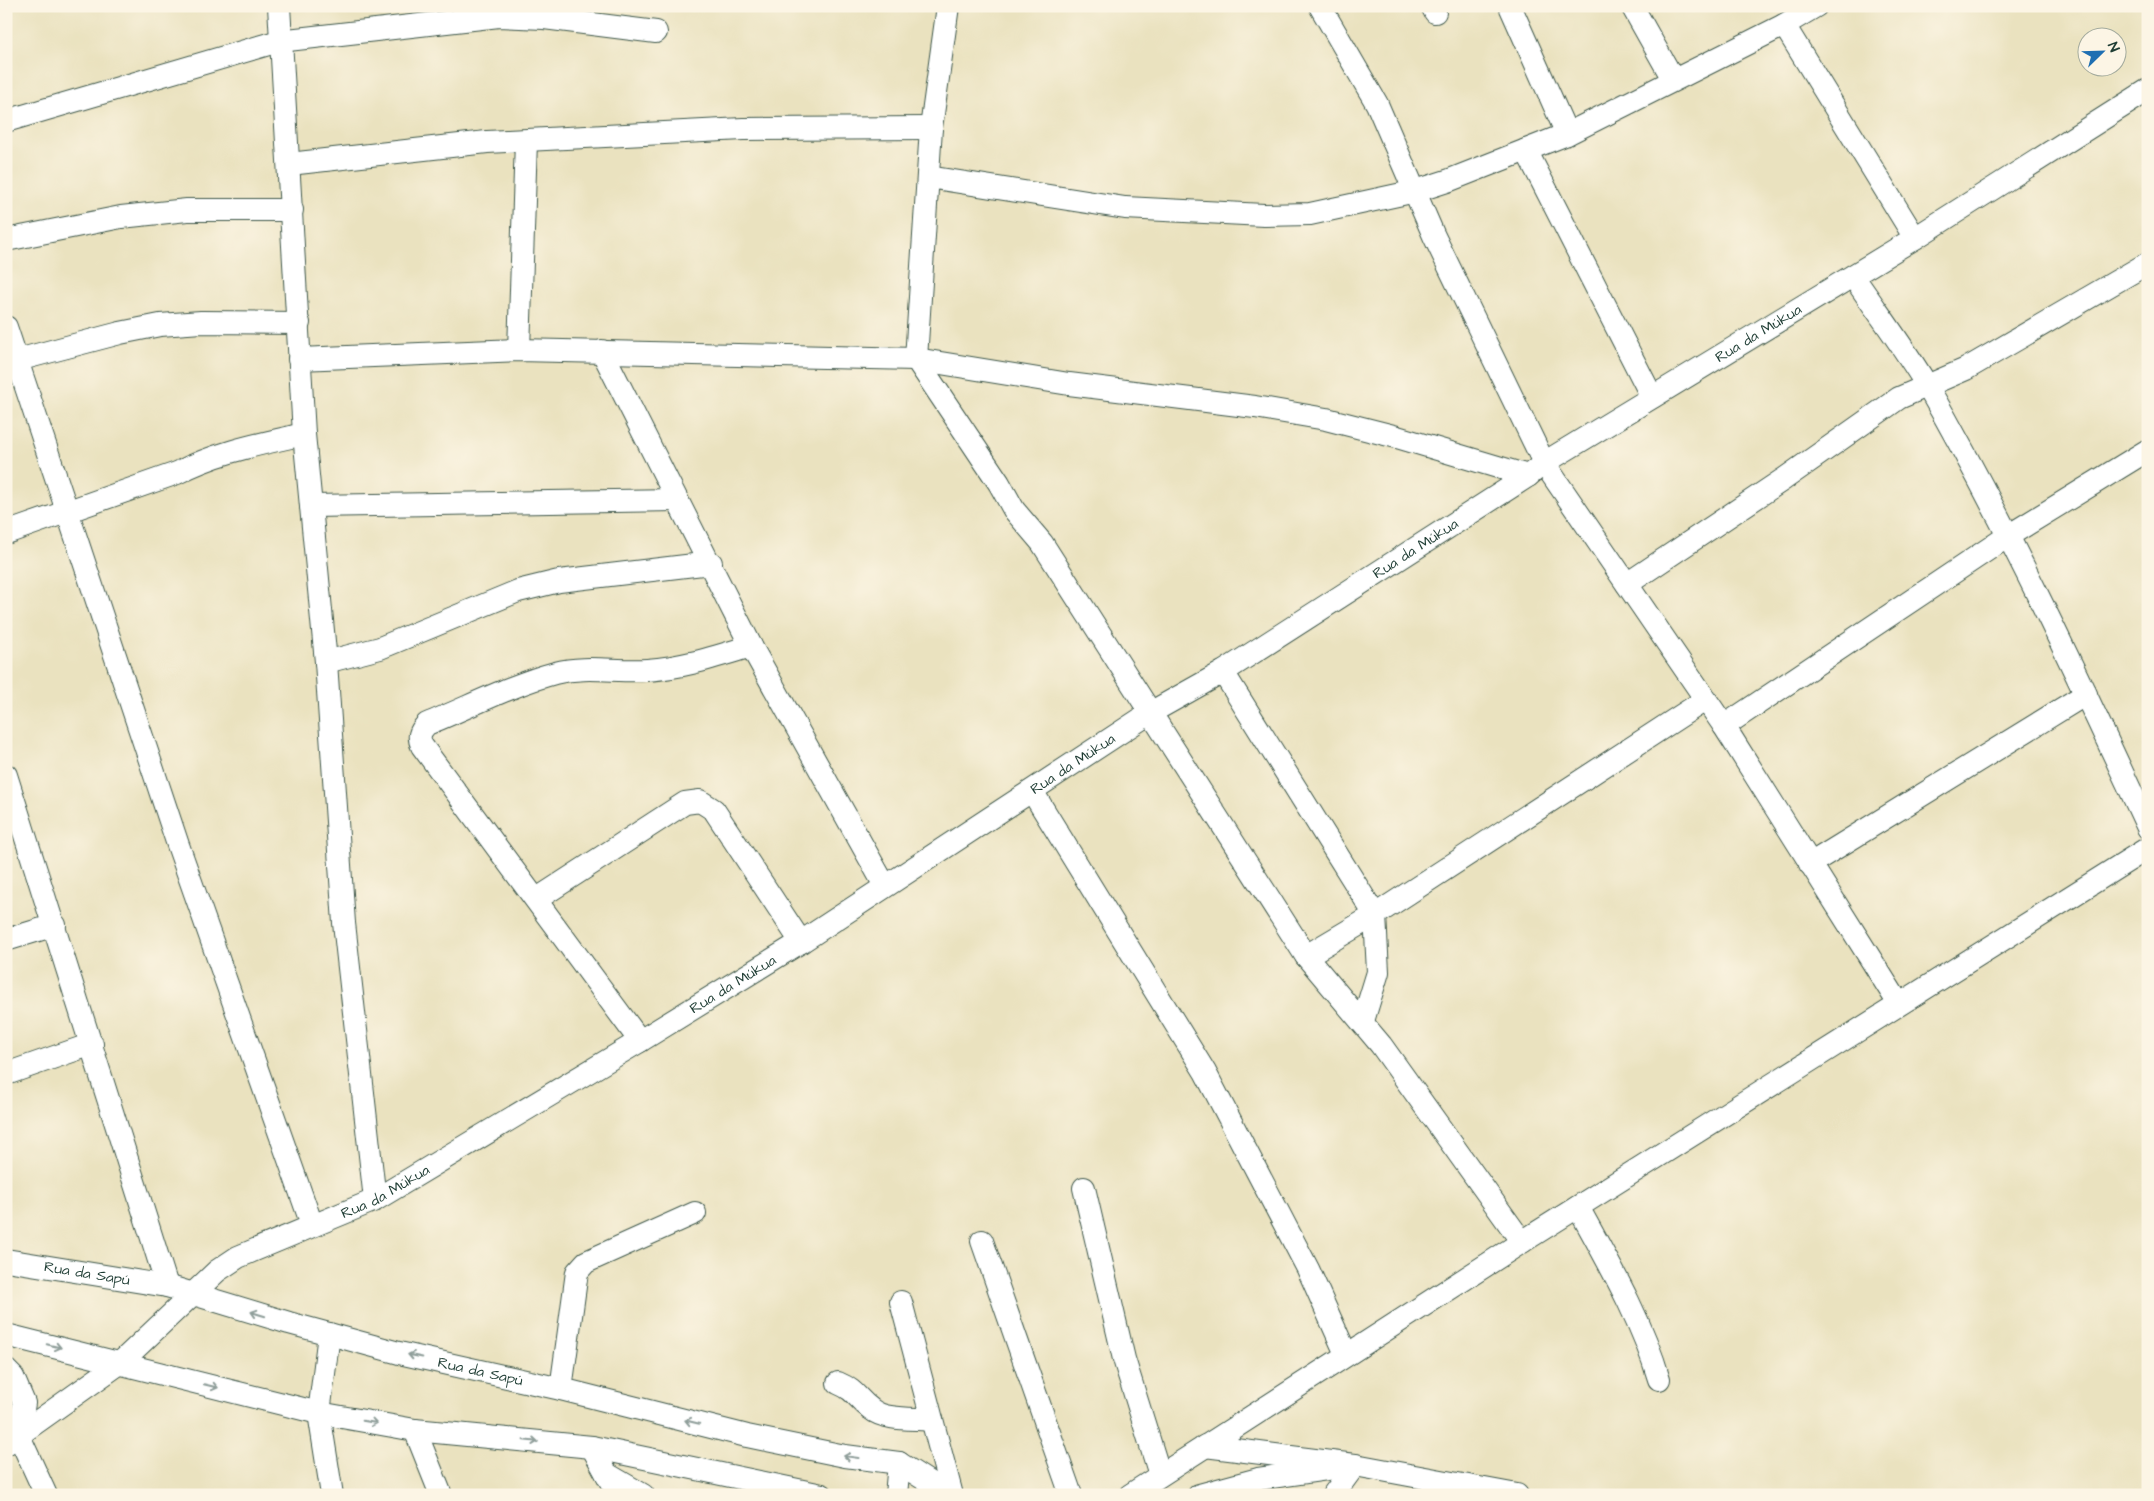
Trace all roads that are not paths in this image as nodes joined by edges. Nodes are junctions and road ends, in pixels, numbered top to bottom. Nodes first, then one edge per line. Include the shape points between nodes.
1 (279, 6) edge
2 (948, 6) edge
3 (1320, 6) edge
4 (1510, 6) edge
5 (1632, 6) edge
6 (1816, 6) edge
7 (1784, 25) junction
8 (656, 32) dead end
9 (280, 41) junction
10 (1673, 79) junction
11 (2148, 90) edge
12 (6, 121) edge
13 (931, 128) junction
14 (1566, 134) junction
15 (526, 141) junction
16 (1526, 150) junction
17 (289, 164) junction
18 (928, 177) junction
19 (1416, 191) junction
20 (292, 210) junction
21 (1915, 238) junction
22 (6, 240) edge
23 (2148, 263) edge
24 (1853, 276) junction
25 (299, 323) junction
26 (6, 327) edge
27 (519, 350) junction
28 (602, 351) junction
29 (299, 359) junction
30 (916, 359) junction
31 (11, 361) edge
32 (1928, 387) junction
33 (1652, 397) junction
34 (304, 434) junction
35 (2148, 450) edge
36 (1536, 469) junction
37 (676, 500) junction
38 (312, 506) junction
39 (67, 512) junction
40 (6, 533) edge
41 (2008, 536) junction
42 (711, 563) junction
43 (1627, 584) junction
44 (751, 646) junction
45 (326, 662) junction
46 (1223, 672) junction
47 (2086, 694) junction
48 (1705, 700) junction
49 (1150, 713) junction
50 (1724, 726) junction
51 (6, 775) edge
52 (1032, 791) junction
53 (12, 809) edge
54 (2148, 828) edge
55 (2148, 848) edge
56 (1810, 864) junction
57 (885, 886) junction
58 (536, 899) junction
59 (1375, 915) junction
60 (55, 925) junction
61 (6, 940) edge
62 (801, 942) junction
63 (1306, 956) junction
64 (1899, 1004) junction
65 (1363, 1021) junction
66 (640, 1041) junction
67 (92, 1044) junction
68 (6, 1074) edge
69 (1084, 1188) dead end
70 (375, 1200) junction
71 (1578, 1206) junction
72 (695, 1213) dead end
73 (312, 1226) junction
74 (982, 1241) dead end
75 (1522, 1242) junction
76 (6, 1260) edge
77 (167, 1286) junction
78 (192, 1294) junction
79 (901, 1302) dead end
80 (329, 1334) junction
81 (6, 1335) edge
82 (1346, 1354) junction
83 (120, 1363) junction
84 (6, 1370) edge
85 (1659, 1379) dead end
86 (838, 1383) dead end
87 (560, 1390) junction
88 (319, 1413) junction
89 (932, 1420) junction
90 (415, 1430) junction
91 (10, 1438) edge
92 (1205, 1446) junction
93 (592, 1447) junction
94 (899, 1463) junction
95 (1355, 1465) junction
96 (607, 1474) junction
97 (1160, 1475) junction
98 (46, 1495) edge
99 (332, 1495) edge
100 (441, 1495) edge
101 (618, 1495) edge
102 (643, 1495) edge
103 (822, 1495) edge
104 (896, 1495) edge
105 (950, 1495) edge
106 (1071, 1495) edge
107 (1130, 1495) edge
108 (1199, 1495) edge
109 (1333, 1495) edge
110 (1517, 1495) edge

1 - 9 street
2 - 13 street
3 - 19 street via 1377,104
4 - 14 street
5 - 10 street
6 - 7 street
7 - 10 street
7 - 21 street
8 - 9 street via 544,18 499,16
9 - 12 street
9 - 17 street
10 - 14 street
11 - 21 street, Rua da Múkua
13 - 15 street via 743,128
13 - 18 street
14 - 16 street
15 - 17 street via 487,142
15 - 27 street
16 - 19 street
16 - 33 street
17 - 20 street
18 - 19 street via 1125,208 1264,215 1310,214
18 - 30 street
19 - 36 street
20 - 22 street via 167,212 121,217
20 - 25 street
21 - 24 street, Rua da Múkua
23 - 32 street via 1966,370
24 - 32 street
24 - 33 street, Rua da Múkua
25 - 29 street
25 - 31 street via 160,325
26 - 31 street
27 - 28 street
27 - 29 street
28 - 30 street
28 - 37 street
29 - 34 street
30 - 36 street via 1069,384 1326,419
30 - 49 street via 1014,510 1042,543
31 - 39 street
32 - 41 street
32 - 43 street via 1899,398
33 - 36 street, Rua da Múkua
34 - 38 street
34 - 39 street via 232,450
35 - 41 street
36 - 43 street
36 - 46 street, Rua da Múkua
37 - 38 street
37 - 42 street
38 - 45 street
39 - 40 street
39 - 73 street via 178,845
41 - 47 street
41 - 50 street
42 - 44 street
42 - 45 street via 559,581 518,591 380,648
43 - 48 street
44 - 57 street
44 - 58 street via 682,667 588,668 555,673 427,724 421,730 419,739 422,746
45 - 70 street via 344,923
46 - 49 street, Rua da Múkua
46 - 59 street
47 - 54 street
47 - 56 street
48 - 50 street
48 - 59 street
49 - 52 street, Rua da Múkua
49 - 63 street
50 - 56 street
51 - 53 street
52 - 57 street, Rua da Múkua
52 - 82 street via 1205,1072 1308,1269
53 - 60 street
55 - 64 street
56 - 64 street
57 - 62 street, Rua da Múkua
58 - 62 street via 685,803 700,801 714,810
58 - 66 street
59 - 63 street
59 - 65 street via 1378,972
60 - 61 street
60 - 67 street
62 - 66 street, Rua da Múkua
63 - 65 street
64 - 71 street
65 - 75 street
66 - 70 street, Rua da Múkua
67 - 68 street
67 - 77 street
69 - 97 street via 1124,1359
70 - 73 street, Rua da Múkua
71 - 75 street
71 - 85 street via 1624,1292
72 - 87 street via 586,1262 577,1272
73 - 78 street, Rua da Múkua via 238,1257 217,1270
74 - 106 street
75 - 82 street
76 - 77 street, Rua da Sapú
77 - 78 street, Rua da Sapú
80 -> 78 street, Rua da Sapú
78 - 83 street, Rua da Múkua
79 - 89 street
87 -> 80 street, Rua da Sapú
80 - 88 street
81 -> 83 street
82 - 92 street
83 -> 88 street
83 - 91 street, Rua da Múkua
84 - 91 street via 13,1377 24,1403
86 - 89 street via 852,1388 871,1410 883,1415
94 -> 87 street, Rua da Sapú via 845,1456 747,1436
88 -> 90 street
88 - 99 street
89 - 105 street
90 -> 93 street
90 - 100 street
91 - 98 street
92 - 95 street
92 - 97 street
93 - 96 street
93 - 103 street
94 - 104 street
94 - 105 street, Rua da Sapú
95 - 108 street via 1258,1479
95 - 109 street
95 - 110 street
96 - 101 street
96 - 102 street
97 - 107 street

